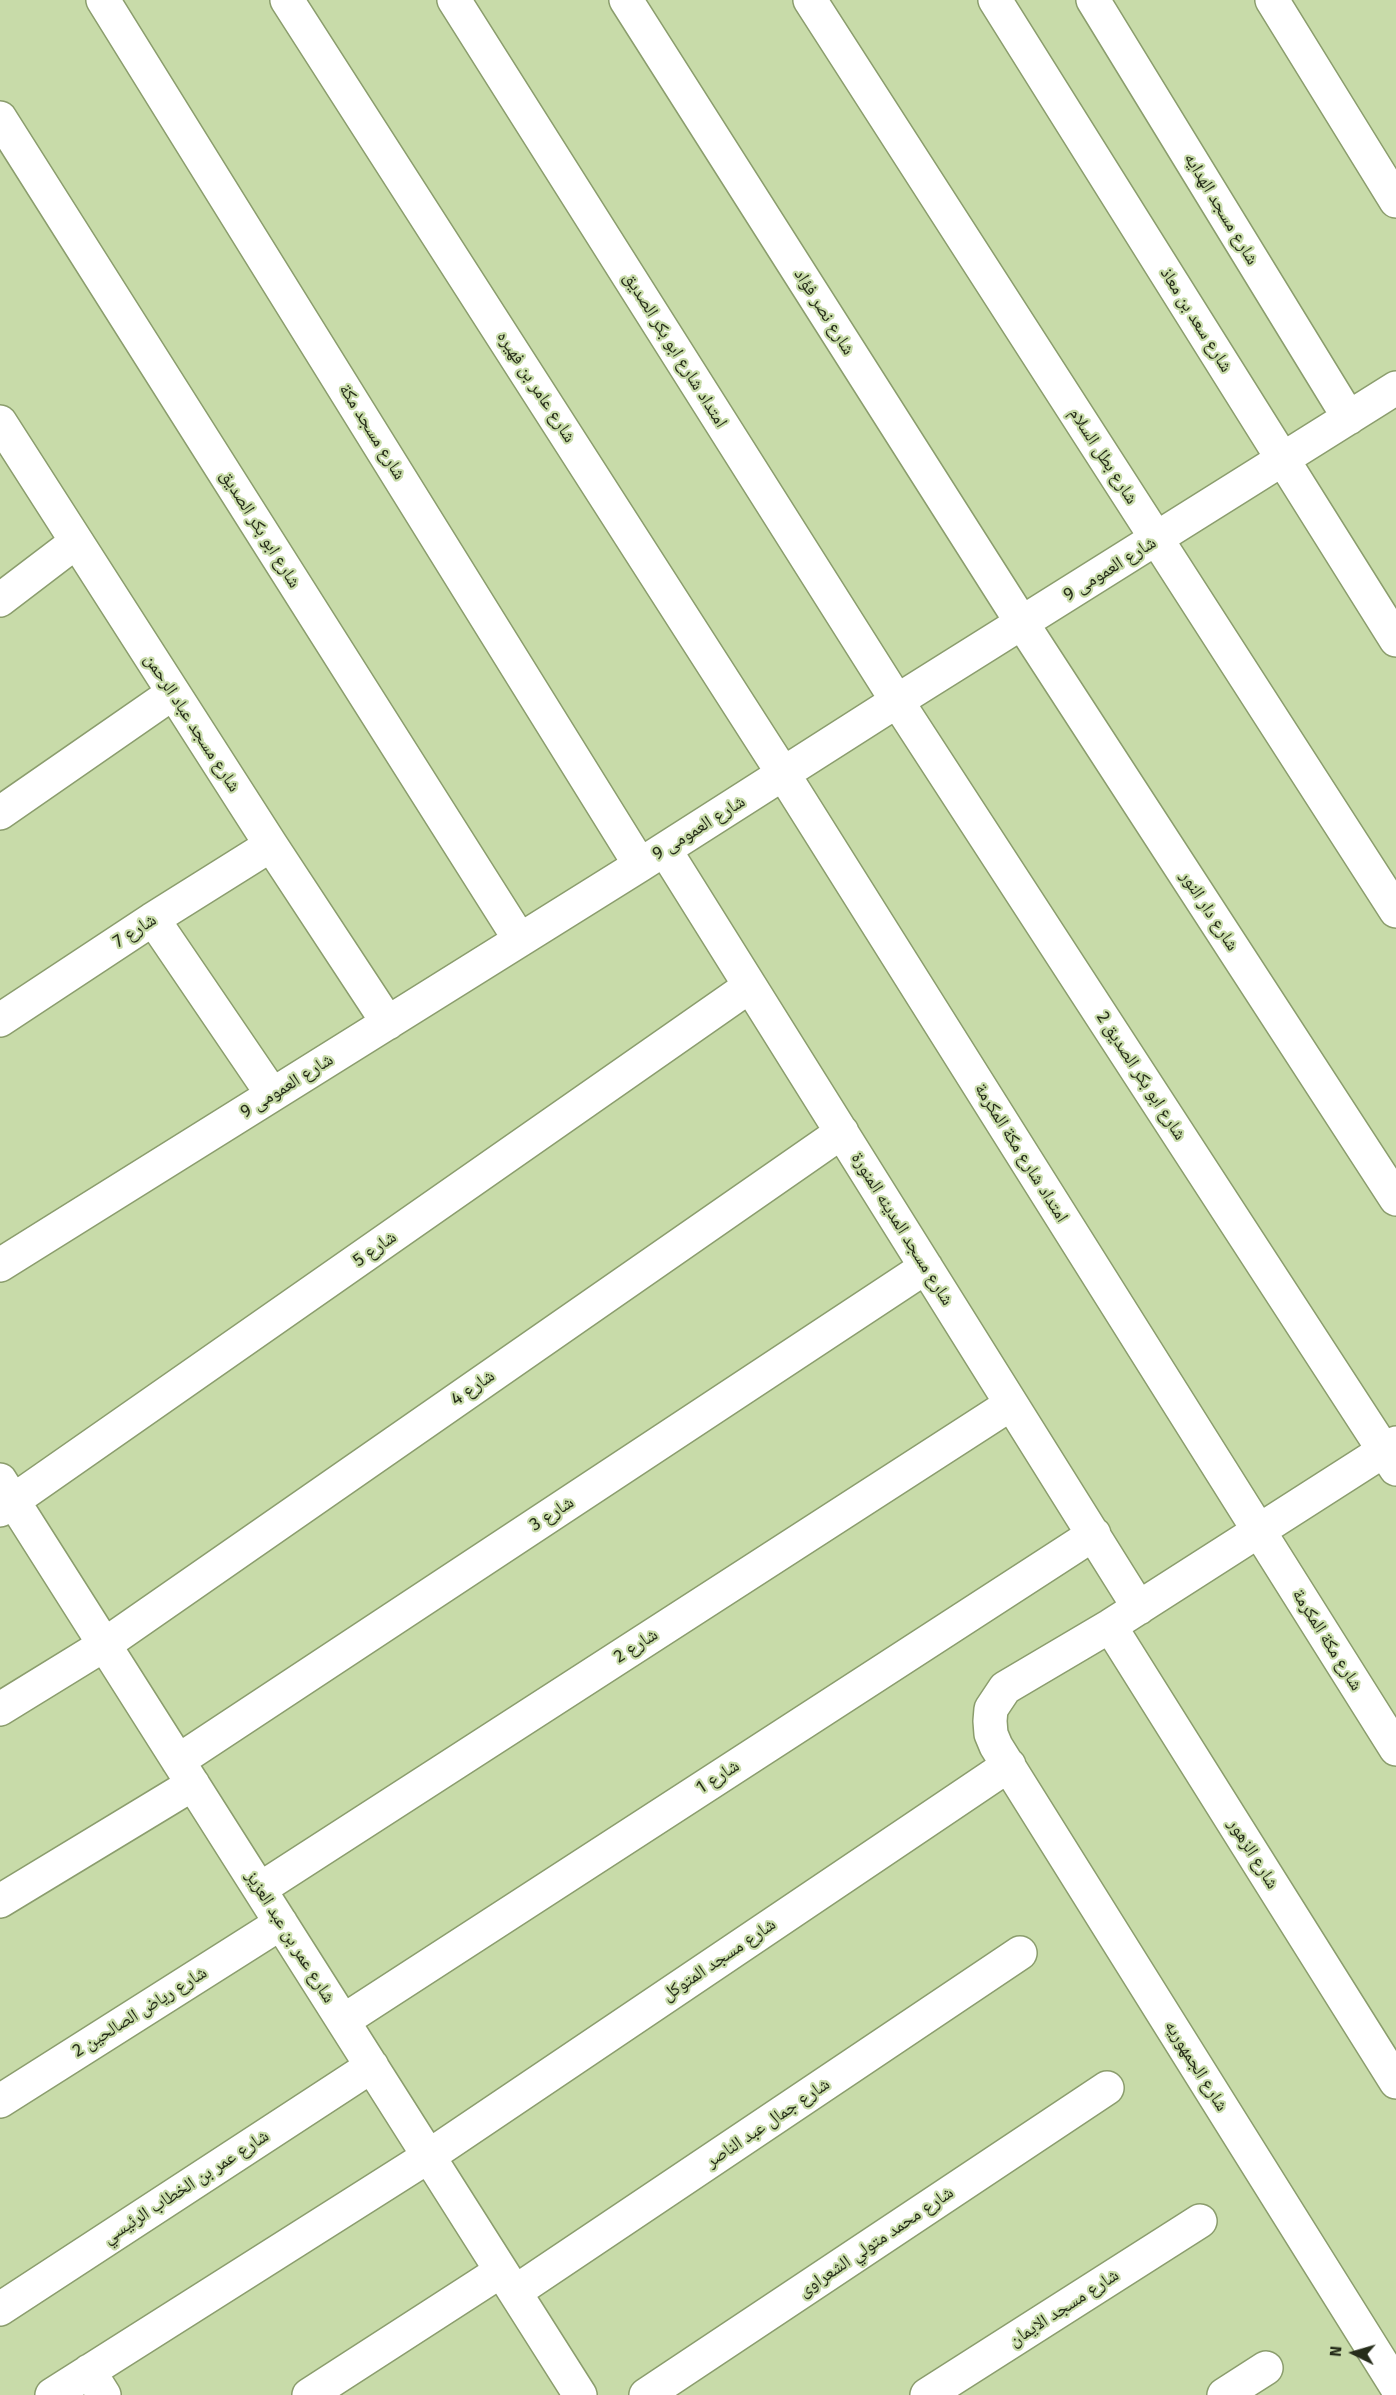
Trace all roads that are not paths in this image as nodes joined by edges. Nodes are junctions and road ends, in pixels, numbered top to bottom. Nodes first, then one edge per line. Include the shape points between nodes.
1 (103, 0) edge
2 (287, 0) edge
3 (454, 0) edge
4 (626, 0) edge
5 (810, 0) edge
6 (995, 0) edge
7 (1093, 0) edge
8 (1272, 0) edge
9 (0, 118) edge
10 (1396, 201) edge
11 (1396, 388) edge
12 (1349, 418) junction
13 (0, 423) edge
14 (1283, 460) junction
15 (1157, 539) junction
16 (76, 542) junction
17 (0, 600) edge
18 (1022, 623) junction
19 (1396, 640) edge
20 (173, 693) junction
21 (897, 701) junction
22 (784, 775) junction
23 (0, 813) edge
24 (271, 845) junction
25 (652, 857) junction
26 (1396, 911) edge
27 (153, 919) junction
28 (520, 940) junction
29 (750, 987) junction
30 (0, 1020) edge
31 (388, 1023) junction
32 (272, 1095) junction
33 (842, 1132) junction
34 (1396, 1199) edge
35 (0, 1265) edge
36 (926, 1267) junction
37 (1011, 1404) junction
38 (1392, 1454) edge
39 (5, 1497) edge
40 (1259, 1532) junction
41 (1094, 1534) junction
42 (1139, 1608) junction
43 (1110, 1626) junction
44 (104, 1644) junction
45 (0, 1709) edge
46 (1396, 1749) edge
47 (1002, 1756) junction
48 (185, 1772) junction
49 (260, 1889) junction
50 (0, 1901) edge
51 (281, 1923) junction
52 (1020, 1953) dead end
53 (343, 2021) junction
54 (372, 2066) junction
55 (1396, 2082) edge
56 (1107, 2088) dead end
57 (0, 2101) edge
58 (429, 2156) junction
59 (1200, 2221) dead end
60 (508, 2282) junction
61 (0, 2309) edge
62 (1266, 2368) dead end
63 (97, 2383) edge
64 (1396, 2386) edge
65 (52, 2395) edge
66 (309, 2395) edge
67 (580, 2395) edge
68 (646, 2395) edge
69 (927, 2395) edge
70 (1224, 2395) edge

1 - 25 street, شارع مسجد مكة
2 - 22 street, شارع عامر بن فهيره
3 - 21 street, امتداد شارع ابو بكر الصديق
4 - 18 street, شارع نصر فؤاد
5 - 15 street, شارع بطل السلام
6 - 14 street, شارع سعد بن معاذ
7 - 12 street, شارع مسجد الهدايه
8 - 10 street
9 - 28 street, شارع ابو بكر الصديق
11 - 12 street, شارع العمومى 9
12 - 14 street, شارع العمومى 9
13 - 16 street, شارع مسجد عباد الرحمن
14 - 15 street, شارع العمومى 9
14 - 19 street, شارع سعد بن معاذ
15 - 18 street, شارع العمومى 9
15 - 26 street, شارع بطل السلام
16 - 17 street
16 - 20 street, شارع مسجد عباد الرحمن
18 - 21 street, شارع العمومى 9
18 - 34 street, شارع دار النور
20 - 23 street
20 - 24 street, شارع مسجد عباد الرحمن
21 - 22 street, شارع العمومى 9
21 - 38 street, شارع ابو بكر الصديق 2
22 - 25 street, شارع العمومى 9
22 - 40 street, امتداد شارع مكة المكرمة
24 - 27 street, شارع 7
24 - 31 street, شارع مسجد عباد الرحمن
25 - 28 street, شارع العمومى 9
25 - 29 street, شارع مسجد المدينه المنورة
27 - 30 street, شارع 7
27 - 32 street
28 - 31 street, شارع العمومى 9
29 - 33 street, شارع مسجد المدينه المنورة
29 - 39 street, شارع 5
31 - 32 street, شارع العمومى 9
32 - 35 street, شارع العمومى 9
33 - 36 street, شارع مسجد المدينه المنورة
33 - 44 street, شارع 4
36 - 37 street, شارع مسجد المدينه المنورة
36 - 48 street, شارع 3
37 - 41 street, شارع مسجد المدينه المنورة
37 - 49 street, شارع 2
38 - 40 street
39 - 44 street, شارع عمر بن عبد العزيز
40 - 42 street
40 - 46 street, شارع مكة المكرمة
41 - 42 street, شارع مسجد المدينه المنورة
41 - 53 street, شارع 1
42 - 43 street
43 - 47 street via 1005,1688 992,1709 991,1734
43 - 55 street, شارع الزهور
44 - 45 street, شارع 4
44 - 48 street, شارع عمر بن عبد العزيز
47 - 58 street, شارع مسجد المتوكل
47 - 64 street, شارع الجمهوريه
48 - 49 street, شارع عمر بن عبد العزيز
48 - 50 street, شارع 3
49 - 51 street, شارع عمر بن عبد العزيز
51 - 53 street, شارع عمر بن عبد العزيز
51 - 57 street, شارع رياض الصالحين 2
52 - 60 street, شارع جمال عبد الناصر
53 - 54 street, شارع عمر بن عبد العزيز
54 - 58 street, شارع عمر بن عبد العزيز
54 - 61 street, شارع عمر بن الخطاب الرئيسي
56 - 68 street, شارع محمد متولي الشعراوى
58 - 60 street, شارع عمر بن عبد العزيز
58 - 63 street, شارع مسجد المتوكل
59 - 69 street, شارع مسجد الايمان
60 - 66 street, شارع جمال عبد الناصر
60 - 67 street, شارع عمر بن عبد العزيز
62 - 70 street
63 - 65 street, شارع مسجد المتوكل

